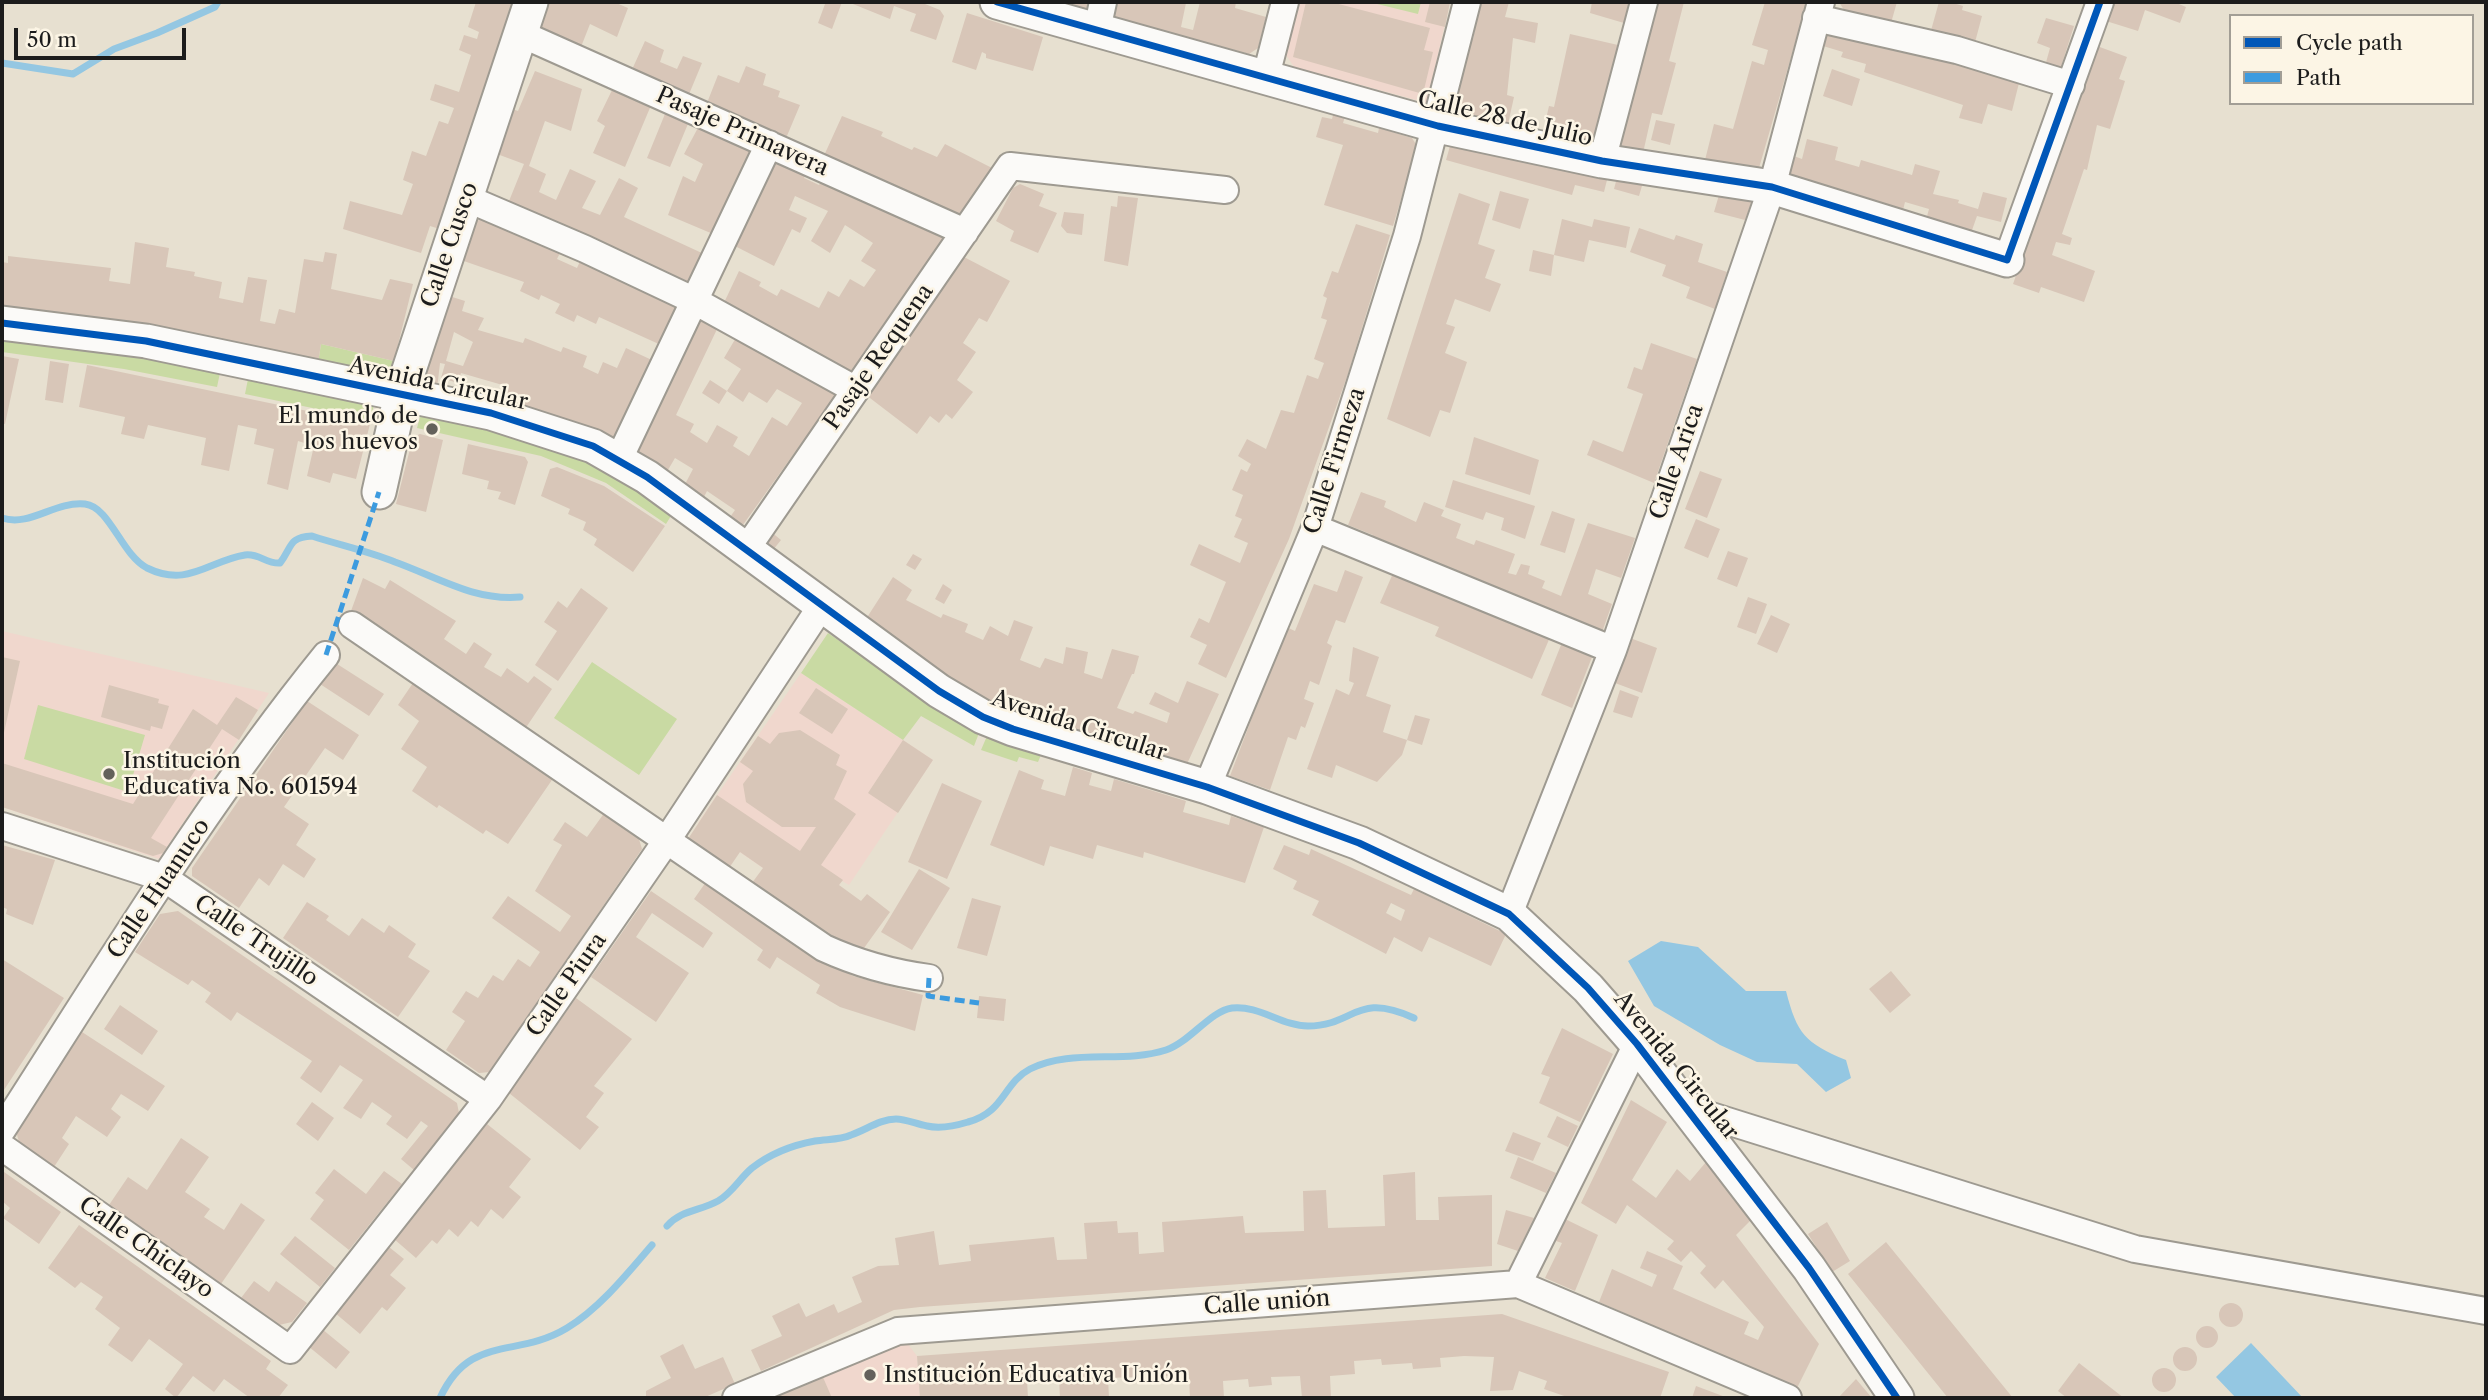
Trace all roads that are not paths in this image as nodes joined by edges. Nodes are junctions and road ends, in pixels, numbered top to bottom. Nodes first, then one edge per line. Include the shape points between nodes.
1 (531, 2) edge
2 (997, 2) edge
3 (1285, 2) edge
4 (1467, 2) edge
5 (1644, 2) edge
6 (2100, 2) edge
7 (1819, 10) edge
8 (1100, 16) edge
9 (519, 33) junction
10 (1266, 76) junction
11 (2071, 85) junction
12 (1438, 126) junction
13 (769, 144) junction
14 (1602, 161) junction
15 (1772, 187) junction
16 (1225, 190) dead end
17 (466, 198) junction
18 (965, 232) junction
19 (2007, 260) joint
20 (693, 300) junction
21 (2, 323) edge
22 (856, 390) junction
23 (401, 394) junction
24 (619, 458) junction
25 (379, 492) dead end
26 (1315, 528) junction
27 (747, 548) junction
28 (822, 605) junction
29 (352, 625) dead end
30 (1613, 650) junction
31 (326, 655) dead end
32 (1207, 786) junction
33 (2, 826) edge
34 (667, 840) junction
35 (164, 878) junction
36 (1509, 914) junction
37 (929, 978) dead end
38 (1637, 1044) junction
39 (488, 1099) junction
40 (1689, 1109) junction
41 (2, 1130) edge
42 (2, 1147) edge
43 (1518, 1284) junction
44 (2486, 1311) edge
45 (290, 1350) joint
46 (736, 1398) edge
47 (1788, 1398) edge
48 (1897, 1398) edge

1 - 9 street, Calle Cusco
2 - 8 street, Calle 28 de Julio
3 - 10 street
4 - 12 street, Calle Firmeza
5 - 14 street
6 - 11 street
7 - 11 street
7 - 15 street, Calle Arica
8 - 10 street, Calle 28 de Julio
9 - 13 street, Pasaje Primavera
9 - 17 street, Calle Cusco
10 - 12 street, Calle 28 de Julio
11 - 19 street
12 - 14 street, Calle 28 de Julio
12 - 26 street, Calle Firmeza
13 - 18 street, Pasaje Primavera
13 - 20 street
14 - 15 street, Calle 28 de Julio
15 - 19 street, Calle 28 de Julio
15 - 30 street, Calle Arica
16 - 18 street, Pasaje Requena via 1010,166
17 - 20 street
17 - 23 street, Calle Cusco
18 - 22 street, Pasaje Requena
20 - 22 street
20 - 24 street
21 - 23 street, Avenida Circular via 146,341
22 - 27 street, Pasaje Requena
23 - 24 street, Avenida Circular via 535,425
23 - 25 street, Calle Cusco
24 - 27 street, Avenida Circular
26 - 30 street
26 - 32 street, Calle Firmeza
27 - 28 street, Avenida Circular
28 - 32 street, Avenida Circular via 939,691 983,717 1062,745
28 - 34 street, Calle Piura
29 - 34 street
30 - 36 street, Calle Arica
31 - 35 street, Calle Huanuco via 278,714
32 - 36 street, Avenida Circular via 1359,843
33 - 35 street, Calle Trujillo
34 - 37 street via 824,948 893,974
34 - 39 street, Calle Piura
35 - 39 street, Calle Trujillo
35 - 41 street, Calle Huanuco
36 - 38 street, Avenida Circular via 1588,988
38 - 40 street, Avenida Circular
38 - 43 street
39 - 45 street, Calle Piura
40 - 44 street via 2135,1249
40 - 48 street, Avenida Circular via 1809,1268
42 - 45 street, Calle Chiclayo
43 - 46 street, Calle unión via 898,1331
43 - 47 street, Calle unión

